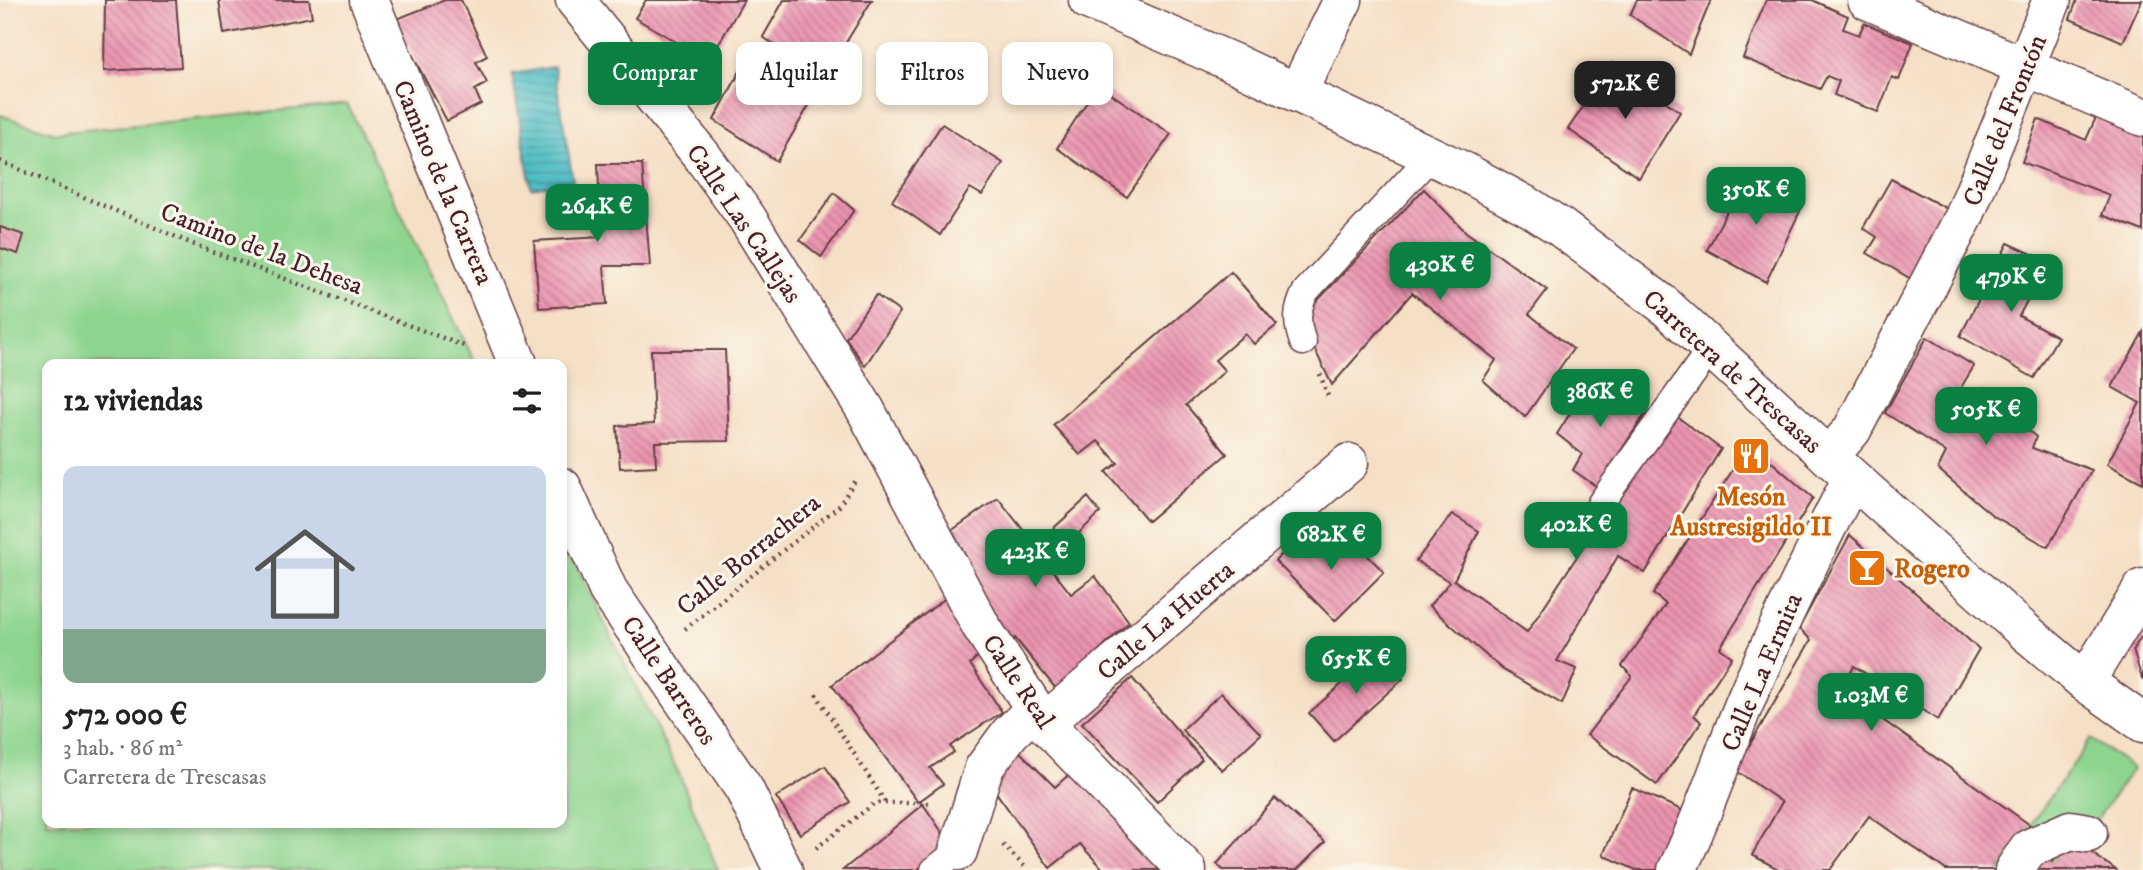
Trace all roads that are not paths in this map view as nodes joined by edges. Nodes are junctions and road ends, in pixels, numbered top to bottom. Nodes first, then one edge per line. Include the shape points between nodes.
1 (369, 0) edge
2 (575, 0) edge
3 (1088, 0) edge
4 (1343, 0) edge
5 (1867, 0) edge
6 (2052, 0) edge
7 (2026, 67) junction
8 (1297, 93) junction
9 (2143, 117) edge
10 (1431, 156) junction
11 (1303, 342) dead end
12 (1711, 348) junction
13 (516, 359) edge
14 (887, 451) joint
15 (1349, 463) dead end
16 (1841, 468) junction
17 (567, 498) edge
18 (1600, 504) dead end
19 (2143, 588) edge
20 (2085, 682) junction
21 (1040, 716) junction
22 (2143, 723) edge
23 (2088, 833) dead end
24 (946, 861) edge
25 (1691, 861) edge
26 (796, 862) edge
27 (1187, 870) edge
28 (2014, 870) edge

1 - 13 street, Camino de la Carrera
2 - 14 street, Calle Las Callejas via 747,218
3 - 8 street, Carretera de Trescasas
4 - 8 street
5 - 7 street
6 - 7 street, Calle del Frontón
7 - 9 street
7 - 16 street, Calle del Frontón via 1964,217 1852,430
8 - 10 street, Carretera de Trescasas
10 - 11 lane via 1306,291 1297,319
10 - 12 street, Carretera de Trescasas via 1560,227 1664,305
12 - 16 street, Carretera de Trescasas
12 - 18 lane
14 - 21 street, Calle Real via 981,626
15 - 21 street, Calle La Huerta
16 - 20 street, Carretera de Trescasas
16 - 25 street, Calle La Ermita via 1753,682
17 - 26 street, Calle Barreros via 608,590
19 - 20 street
20 - 22 street, Carretera de Trescasas
21 - 24 street, Calle La Huerta via 1010,733 984,768
21 - 27 street, Calle Real
23 - 28 street via 2070,830 2028,849

